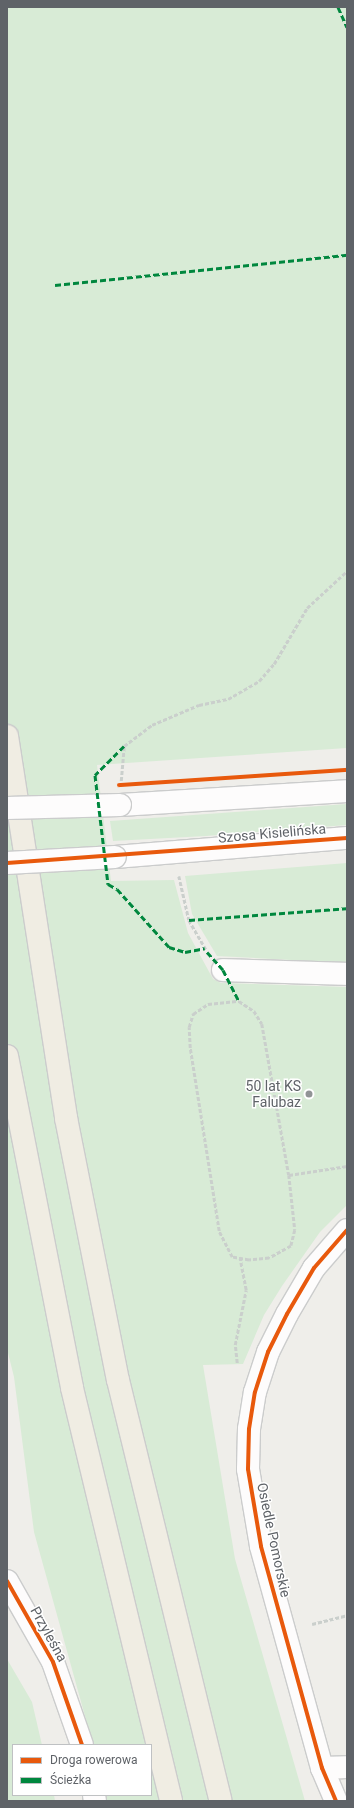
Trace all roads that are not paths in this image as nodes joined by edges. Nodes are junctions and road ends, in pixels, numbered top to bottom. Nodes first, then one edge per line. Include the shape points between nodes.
1 (7, 736) edge
2 (347, 791) edge
3 (7, 808) edge
4 (347, 838) edge
5 (7, 863) edge
6 (223, 970) dead end
7 (347, 974) edge
8 (7, 1056) edge
9 (347, 1230) edge
10 (7, 1581) edge
11 (82, 1744) edge
12 (347, 1767) edge
13 (322, 1768) junction
14 (170, 1801) edge
15 (221, 1801) edge
16 (336, 1801) edge

1 - 15 highway via 66,1118 116,1372
2 - 3 street, bridge via 120,792
4 - 5 street, Szosa Kisielińska, bridge
6 - 7 street
8 - 14 highway via 72,1388
9 - 13 street, Osiedle Pomorskie via 314,1268 287,1314 260,1379 249,1429 252,1507
10 - 11 street, Przyleśna via 53,1662
12 - 13 street
13 - 16 street, Osiedle Pomorskie

